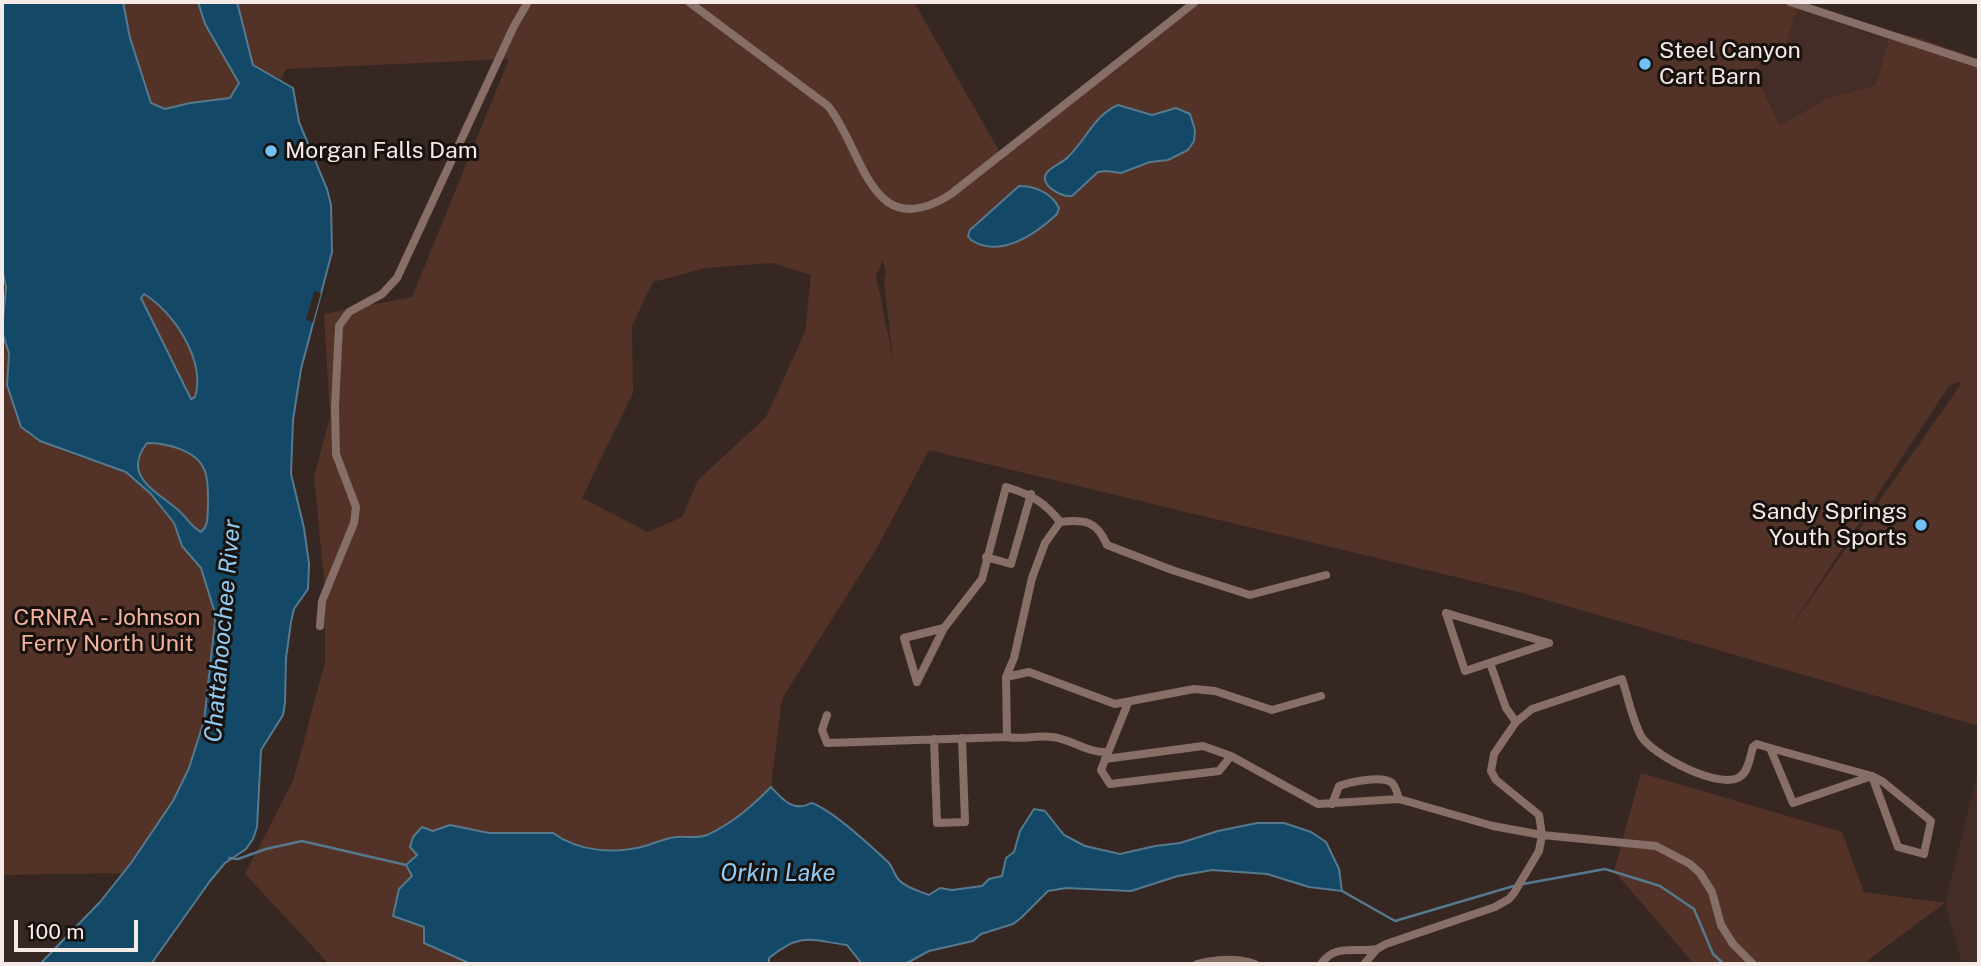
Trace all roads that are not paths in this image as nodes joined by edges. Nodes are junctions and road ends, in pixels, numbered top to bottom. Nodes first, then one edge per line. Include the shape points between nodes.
1 (528, 2) edge
2 (689, 2) edge
3 (1195, 2) edge
4 (1790, 2) edge
5 (1979, 64) edge
6 (1031, 495) junction
7 (1060, 522) junction
8 (986, 557) junction
9 (1326, 575) dead end
10 (320, 626) dead end
11 (944, 628) junction
12 (1490, 663) junction
13 (1006, 677) junction
14 (1321, 695) dead end
15 (1128, 703) junction
16 (827, 716) dead end
17 (1516, 722) junction
18 (1007, 737) junction
19 (962, 738) junction
20 (934, 739) junction
21 (1770, 748) junction
22 (1106, 755) junction
23 (1231, 756) junction
24 (1872, 776) junction
25 (1399, 799) junction
26 (1332, 804) junction
27 (1542, 835) junction
28 (1377, 949) junction
29 (1197, 964) edge
30 (1255, 964) edge
31 (1321, 964) edge
32 (1364, 964) edge
33 (1753, 964) edge

1 - 10 street via 397,278 382,294 349,312 339,326 336,454 356,507 354,523 321,601
2 - 3 street via 828,106 870,182 890,203 916,210 951,194
4 - 5 street
6 - 7 street
6 - 8 street via 1006,487
6 - 8 street via 1011,565
7 - 9 street via 1089,523 1101,530 1107,545 1250,594
7 - 13 street via 1045,543 1032,578
8 - 11 street via 982,579
11 - 11 street via 904,638 917,682 928,660
12 - 12 street via 1549,643 1446,613 1465,671
12 - 17 street via 1506,708
13 - 15 street via 1029,672 1115,704
13 - 18 street
14 - 15 street via 1272,710 1215,691 1194,689
15 - 22 street
16 - 20 street via 822,730 827,743
17 - 21 street via 1532,709 1622,679 1641,736 1695,773 1725,782 1739,779 1753,747
17 - 27 street via 1494,754 1491,771 1539,815
18 - 19 street
18 - 22 street via 1054,737
19 - 20 street
19 - 20 street via 965,822 937,823
21 - 24 street
21 - 24 street via 1793,803
22 - 23 street via 1203,746
22 - 23 street via 1101,770 1110,784 1219,771
23 - 26 street via 1318,804
24 - 24 street via 1931,821 1924,853 1898,847
25 - 26 street
25 - 26 street via 1390,781 1383,779 1339,786
25 - 27 street
27 - 28 street via 1539,850 1509,899
27 - 33 street via 1656,846 1690,864 1712,892 1721,925
28 - 31 street via 1345,949 1331,953
28 - 32 street
29 - 30 street via 1230,960

